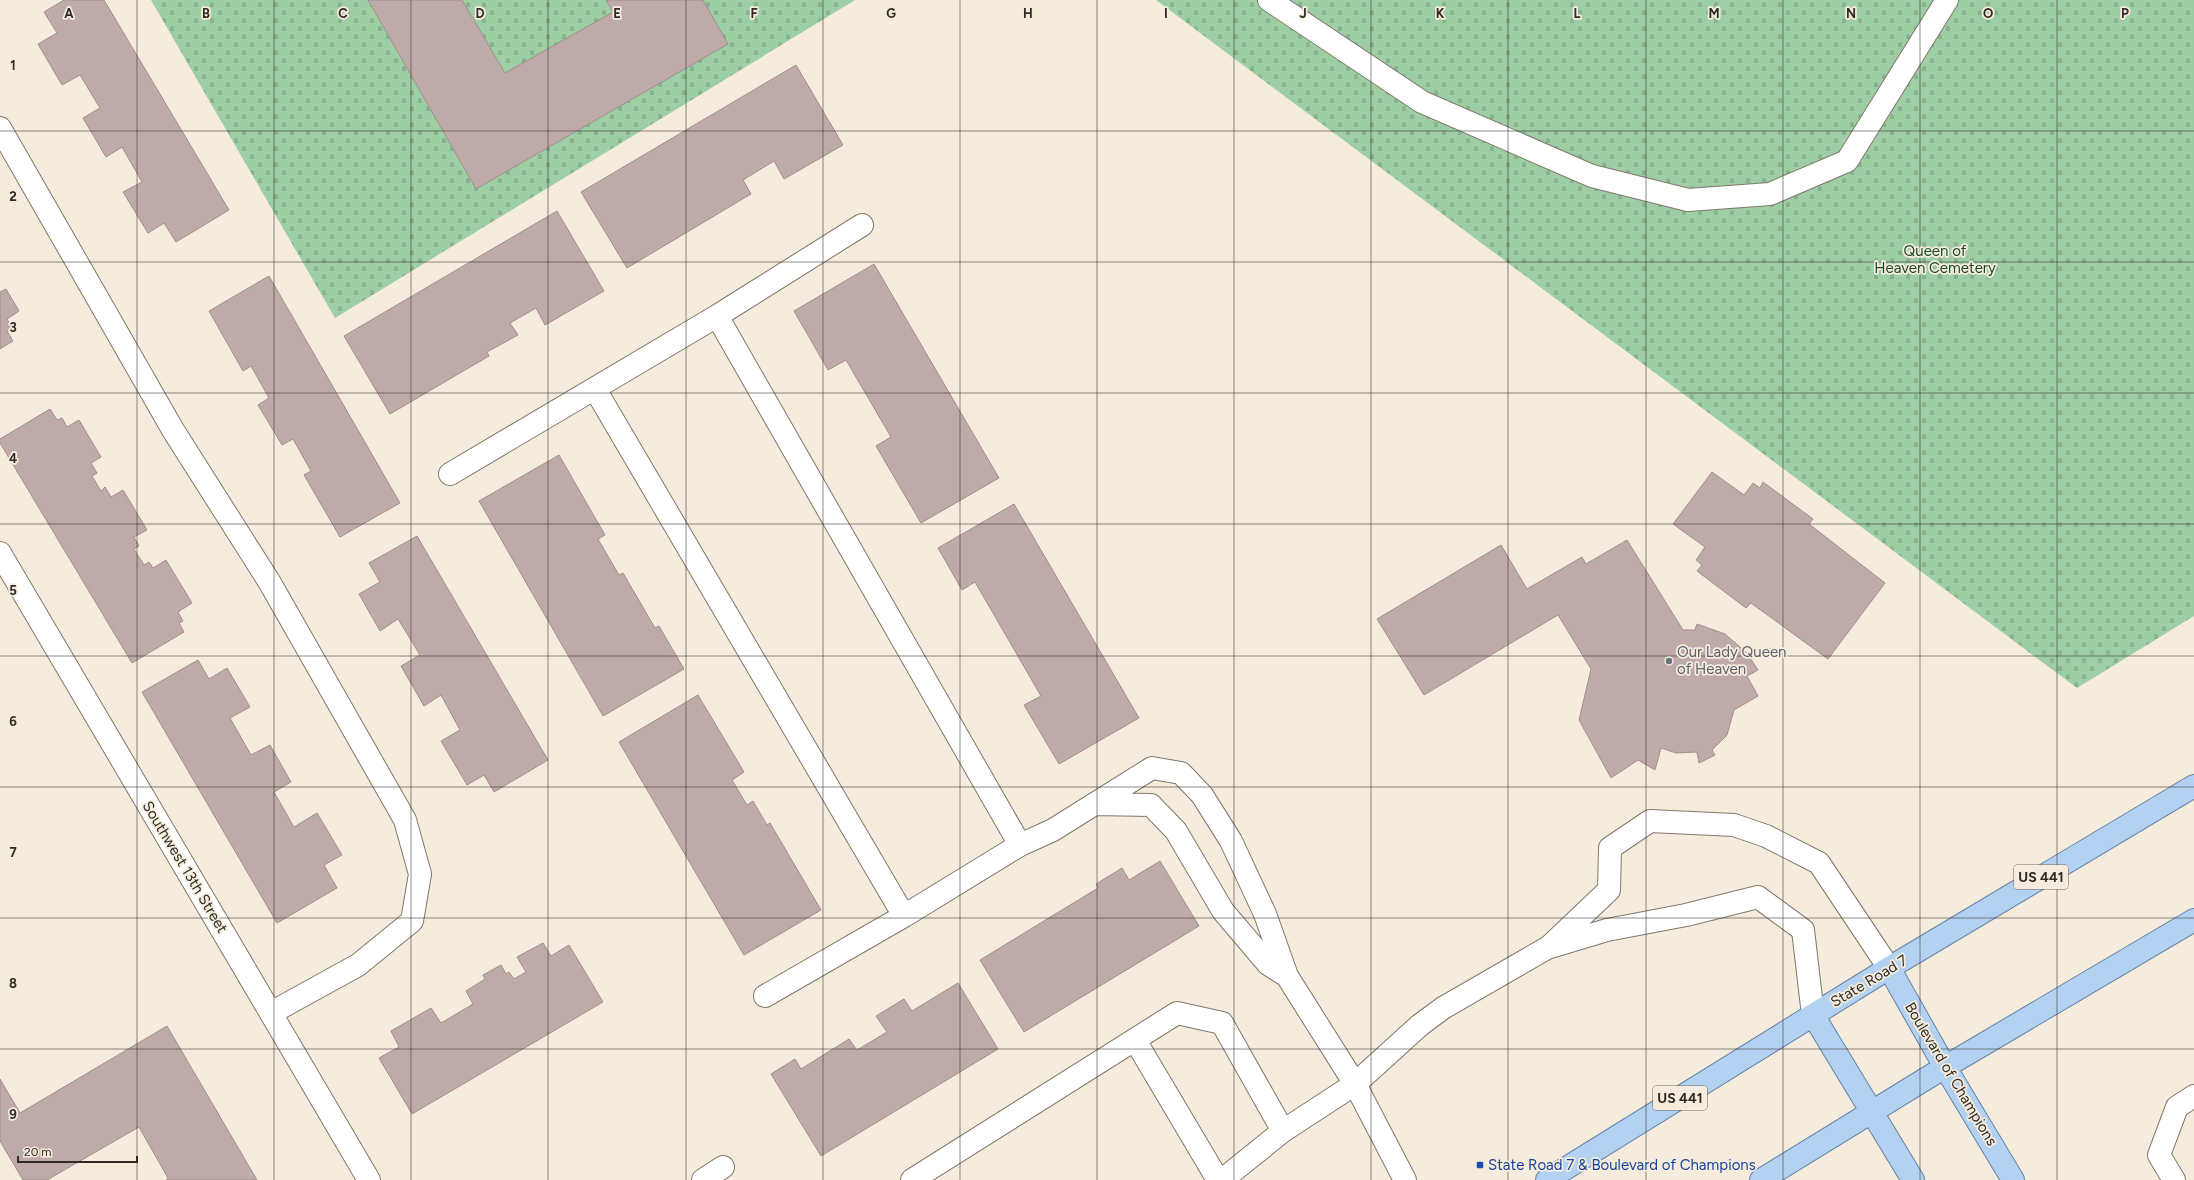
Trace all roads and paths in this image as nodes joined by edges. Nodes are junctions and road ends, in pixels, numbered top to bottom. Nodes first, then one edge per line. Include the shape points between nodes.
1 (1269, 0) edge
2 (1947, 0) edge
3 (0, 128) edge
4 (862, 225) dead end
5 (717, 316) junction
6 (595, 389) junction
7 (450, 474) dead end
8 (0, 553) edge
9 (2194, 786) edge
10 (1093, 804) junction
11 (1020, 845) junction
12 (904, 916) junction
13 (2194, 920) edge
14 (1547, 948) junction
15 (1889, 968) junction
16 (1287, 976) junction
17 (765, 996) dead end
18 (271, 1014) junction
19 (1813, 1015) junction
20 (1135, 1040) junction
21 (1945, 1067) junction
22 (1355, 1084) junction
23 (2194, 1096) edge
24 (1872, 1113) junction
25 (1283, 1131) junction
26 (723, 1167) dead end
27 (369, 1180) edge
28 (703, 1180) edge
29 (912, 1180) edge
30 (1218, 1180) edge
31 (1222, 1180) edge
32 (1405, 1180) edge
33 (1547, 1180) edge
34 (1761, 1180) edge
35 (1913, 1180) edge
36 (2014, 1180) edge
37 (2174, 1180) edge

1 - 2 street via 1422,102 1592,176 1688,200 1770,194 1846,161
3 - 18 street via 173,430 270,583 405,820 420,874 412,921 358,965
4 - 5 street
5 - 6 street
5 - 11 street
6 - 7 street
6 - 12 street
8 - 18 street, Southwest 13th Street
9 - 15 main road, State Road 7 / US 441
10 - 11 street via 1053,830
10 - 16 street via 1151,805 1176,831 1223,911 1268,964
10 - 16 street via 1152,768 1181,773 1202,795 1231,841 1265,914
11 - 12 street
12 - 17 street
13 - 21 main road
14 - 15 street via 1608,890 1610,848 1650,821 1734,825 1766,836 1819,863
14 - 19 street via 1607,930 1686,915 1758,897 1803,930
14 - 22 street via 1443,1008 1420,1025
15 - 19 main road, State Road 7 / US 441
15 - 21 main road, Boulevard of Champions
16 - 22 street
18 - 27 street, Southwest 13th Street
19 - 24 main road
19 - 33 main road, State Road 7 / US 441
20 - 25 street via 1177,1013 1222,1023
20 - 29 street
20 - 30 street
21 - 24 main road
21 - 36 main road, Boulevard of Champions
22 - 25 street
22 - 32 street
23 - 37 street via 2177,1107 2158,1154
24 - 34 main road
24 - 35 main road
25 - 31 street
26 - 28 street

